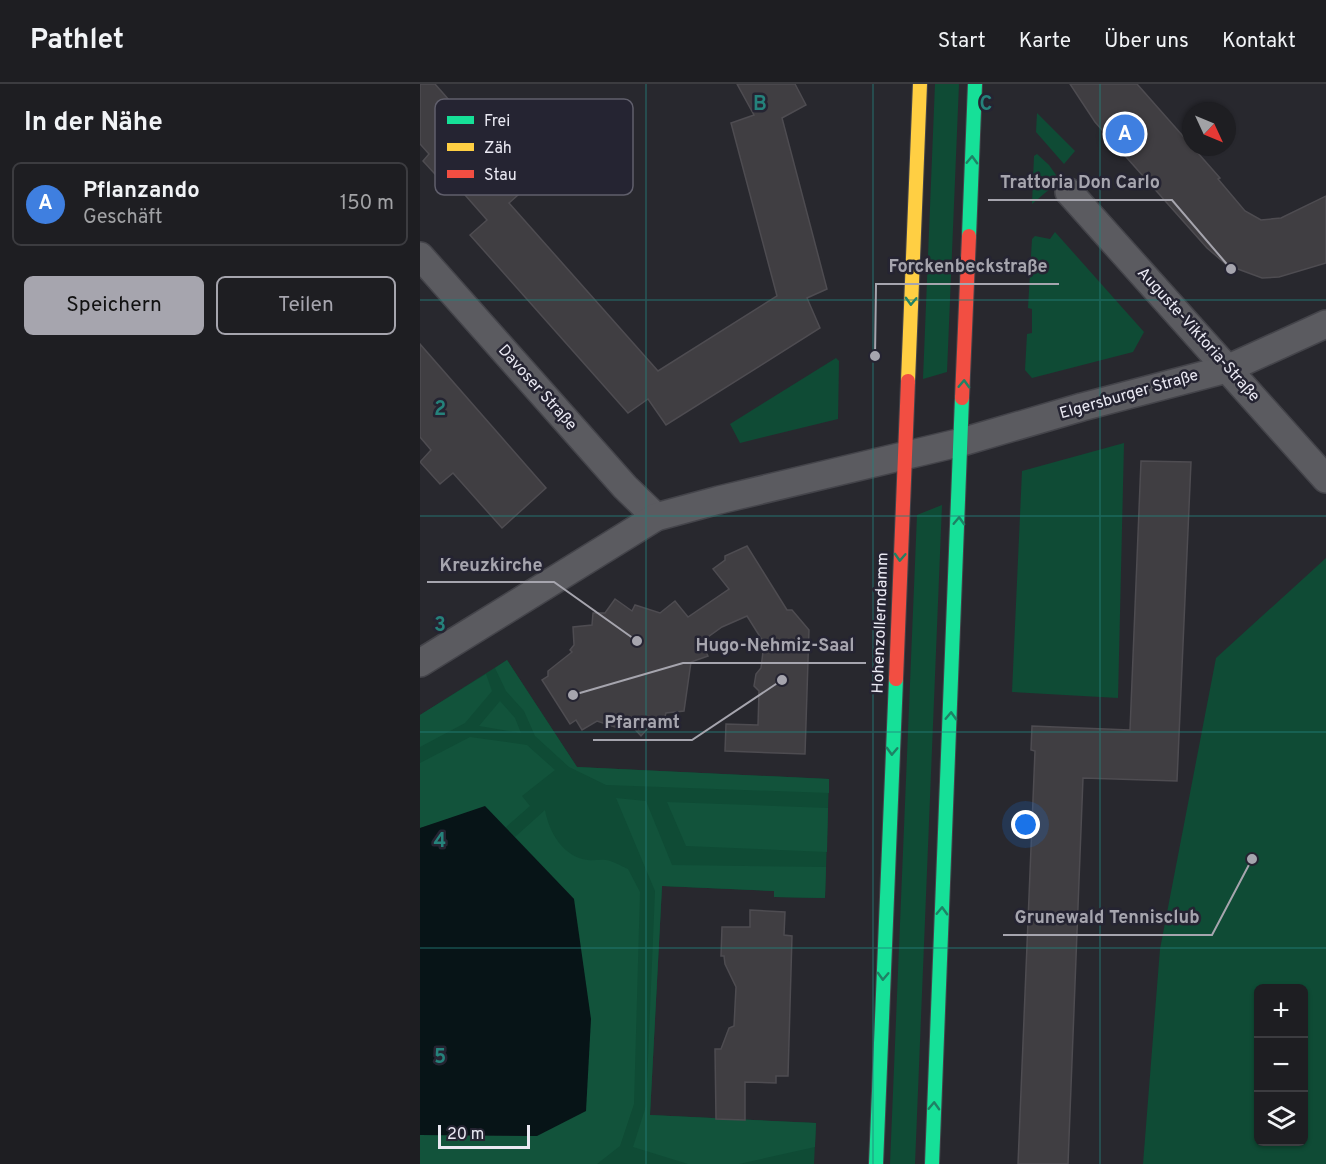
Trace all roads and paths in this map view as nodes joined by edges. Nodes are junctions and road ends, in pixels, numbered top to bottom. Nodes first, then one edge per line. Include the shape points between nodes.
1 (920, 84) edge
2 (975, 84) edge
3 (1069, 192) dead end
4 (420, 256) edge
5 (1326, 324) edge
6 (1227, 369) junction
7 (962, 442) junction
8 (904, 456) junction
9 (1326, 479) edge
10 (656, 517) junction
11 (420, 663) edge
12 (876, 1164) edge
13 (932, 1164) edge

1 -> 8 main road, Hohenzollerndamm
7 -> 2 main road
3 - 6 street, Auguste-Viktoria-Straße
4 - 10 street, Davoser Straße
5 - 6 street, Elgersburger Straße
6 - 7 street, Elgersburger Straße
6 - 9 street, Auguste-Viktoria-Straße
7 - 8 street, Elgersburger Straße
13 -> 7 main road
8 - 10 street, Elgersburger Straße
8 -> 12 main road, Hohenzollerndamm
10 - 11 street, Elgersburger Straße

